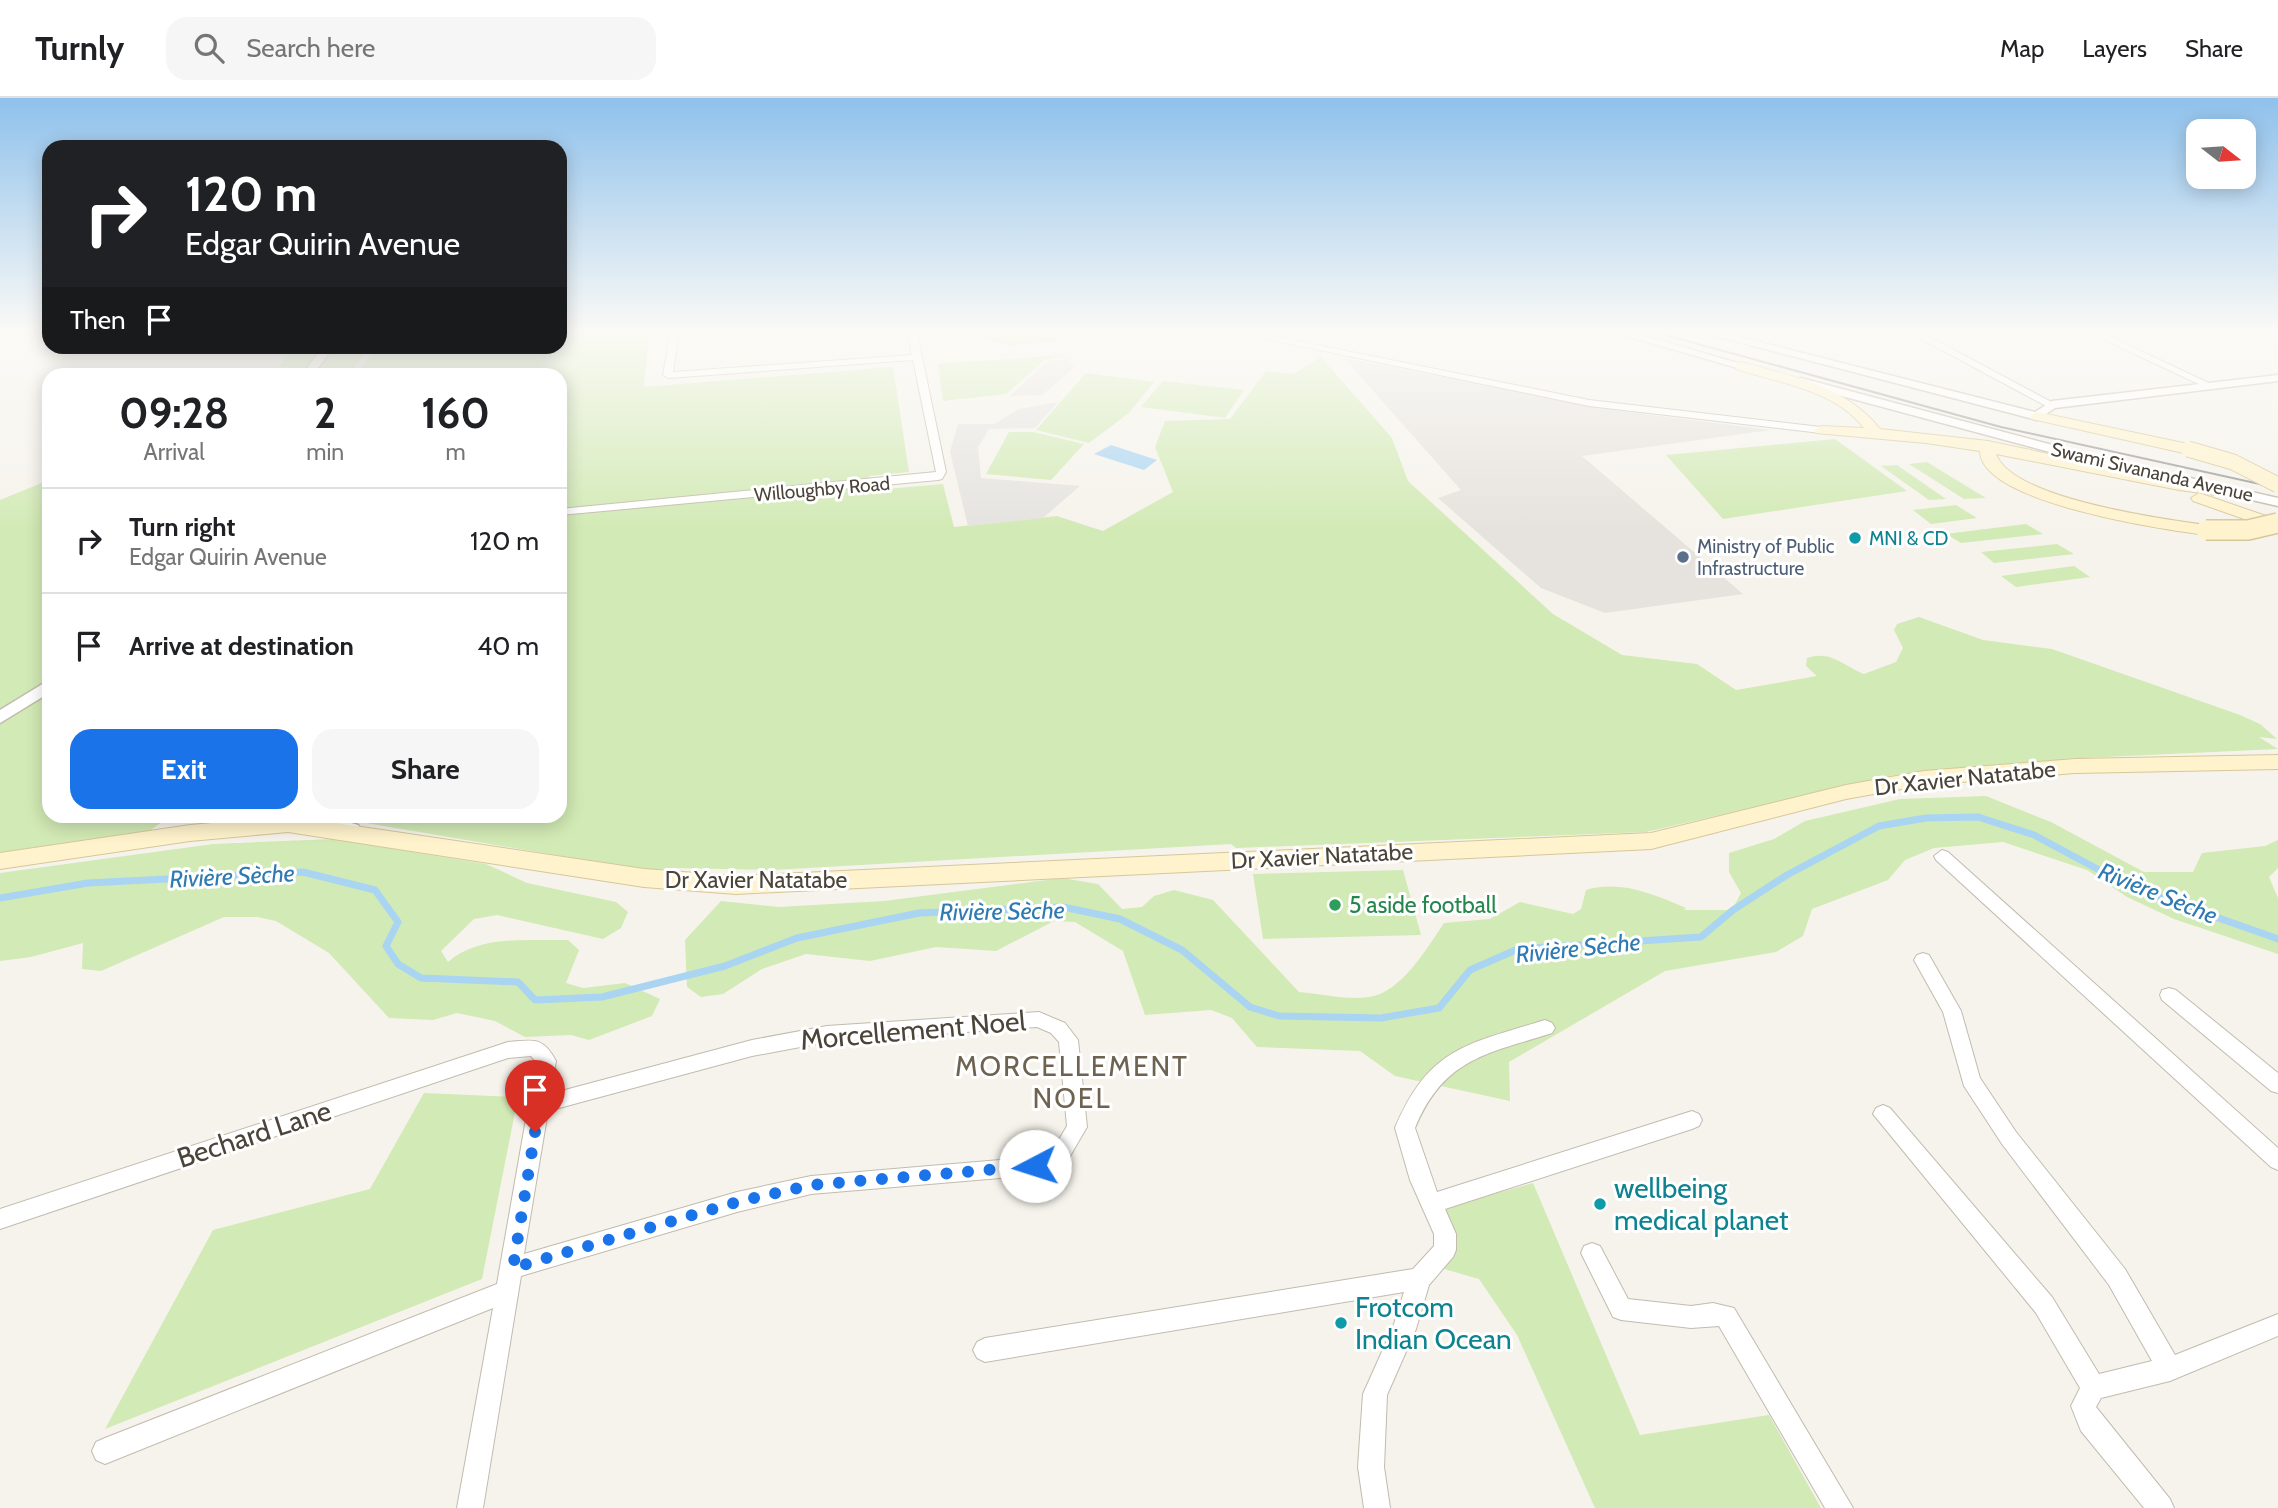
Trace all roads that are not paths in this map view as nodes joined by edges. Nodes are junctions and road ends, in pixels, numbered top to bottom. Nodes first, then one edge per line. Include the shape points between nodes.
1 (925, 399) edge
2 (1568, 399) edge
3 (1834, 399) edge
4 (1863, 399) edge
5 (1969, 399) edge
6 (2040, 399) edge
7 (2100, 399) edge
8 (2052, 405) junction
9 (2038, 416) junction
10 (1821, 430) joint
11 (1875, 432) junction
12 (1988, 446) junction
13 (2189, 450) joint
14 (2118, 474) junction
15 (2278, 485) edge
16 (2231, 492) junction
17 (2278, 502) edge
18 (567, 511) edge
19 (2278, 525) edge
20 (42, 690) edge
21 (0, 718) edge
22 (2278, 762) edge
23 (331, 823) edge
24 (362, 833) junction
25 (1942, 856) dead end
26 (0, 861) edge
27 (1923, 960) dead end
28 (2169, 995) dead end
29 (1545, 1028) dead end
30 (2278, 1085) edge
31 (539, 1105) junction
32 (1883, 1114) dead end
33 (1692, 1120) dead end
34 (2278, 1161) edge
35 (1432, 1203) junction
36 (0, 1219) edge
37 (1592, 1253) dead end
38 (511, 1279) junction
39 (1419, 1279) junction
40 (2278, 1325) edge
41 (985, 1350) dead end
42 (2170, 1369) junction
43 (2093, 1388) junction
44 (105, 1451) dead end
45 (470, 1508) edge
46 (1377, 1508) edge
47 (1840, 1508) edge
48 (2161, 1508) edge

1 - 18 street, Willoughby Road via 941,472 938,477
2 - 10 street
3 - 11 main road via 1854,410
4 - 16 street, Swami Sivananda Avenue
5 - 9 street
6 - 8 street
7 - 8 street
8 - 9 street
9 - 13 main road
10 - 11 main road
11 - 12 main road
12 - 14 main road
12 - 19 main road, bridge via 1988,459 1996,467 2050,496 2149,522 2206,530
13 - 15 main road, bridge via 2233,462
14 - 16 main road
14 - 19 main road
16 - 17 street, Swami Sivananda Avenue
20 - 21 street
22 - 24 main road, Dr Xavier Natatabe via 1946,775 1872,786 1698,833 1651,841 783,884 706,885 644,878
23 - 24 street
24 - 26 main road, Dr Xavier Natatabe via 288,824 254,825
25 - 34 street
27 - 42 street via 1952,1011 1971,1080 2009,1138 2117,1277
28 - 30 street
29 - 35 street via 1470,1051 1436,1076 1415,1104 1405,1128
31 - 36 street, Bechard Lane via 546,1061 536,1048 508,1049
31 - 38 street
31 - 38 street, Morcellement Noel via 752,1048 827,1034 1039,1019 1058,1028 1068,1040 1077,1127 1059,1157 1035,1166 811,1185 737,1202
32 - 43 street via 2044,1305
33 - 35 street
35 - 39 street via 1445,1234 1445,1251
37 - 47 street via 1621,1309 1726,1316
38 - 44 street, Morcellement Noel
38 - 45 street
39 - 41 street
39 - 46 street via 1404,1329 1375,1394 1371,1467
40 - 42 street
42 - 43 street
43 - 48 street via 2083,1406 2090,1422

